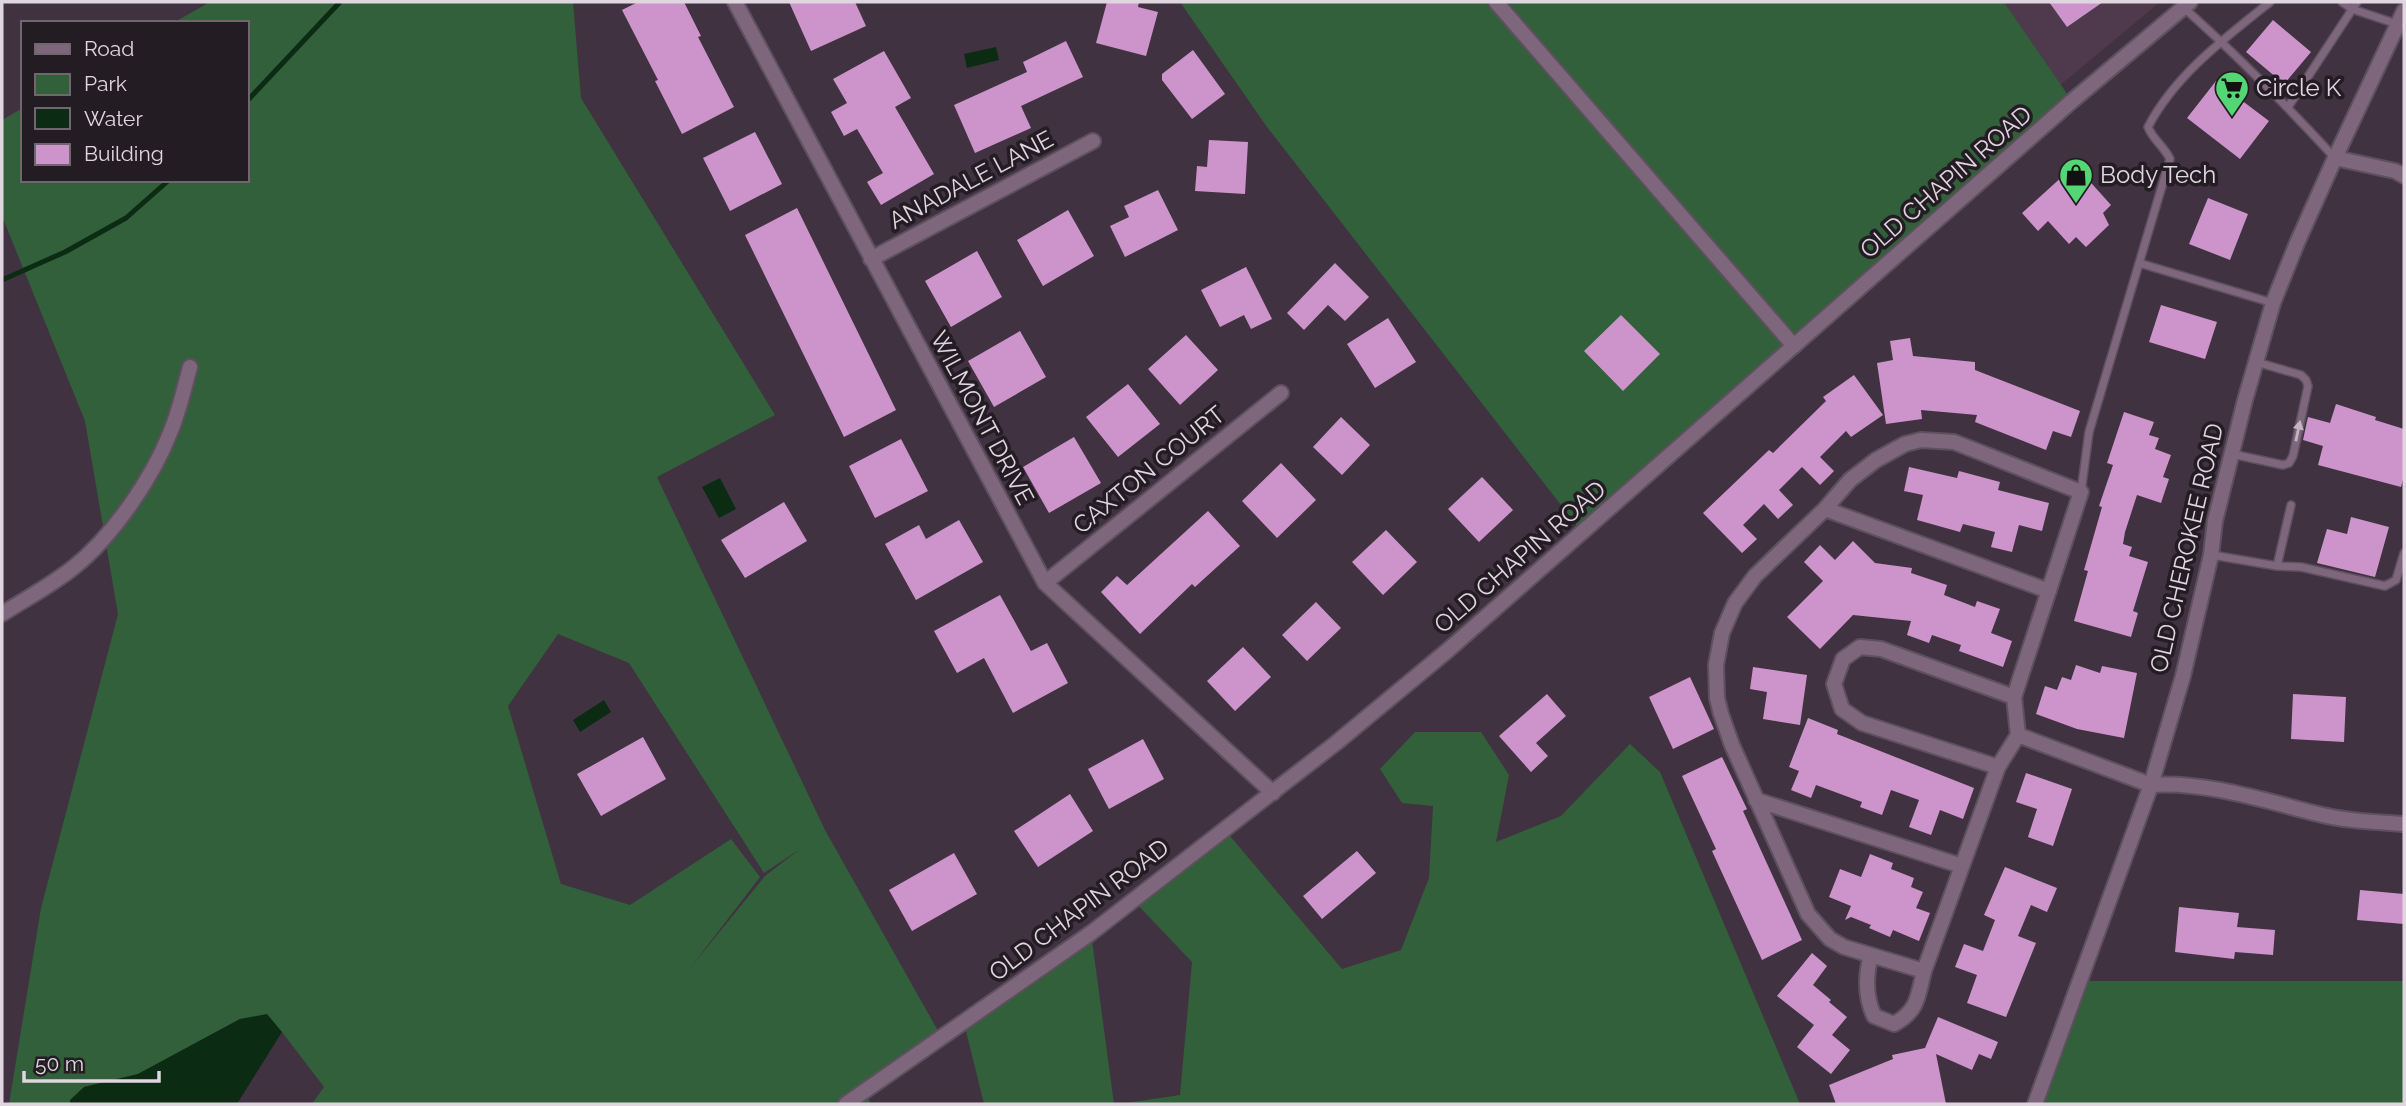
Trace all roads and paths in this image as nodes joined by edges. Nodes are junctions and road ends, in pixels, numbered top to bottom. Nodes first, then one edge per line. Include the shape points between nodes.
1 (735, 2) edge
2 (1496, 2) edge
3 (2270, 2) edge
4 (2342, 2) edge
5 (2187, 5) edge
6 (2355, 5) edge
7 (2401, 17) edge
8 (2221, 41) junction
9 (2288, 107) junction
10 (1093, 141) dead end
11 (2335, 158) junction
12 (2401, 172) edge
13 (871, 259) junction
14 (2139, 263) junction
15 (2273, 303) junction
16 (1794, 346) junction
17 (2256, 362) junction
18 (190, 367) dead end
19 (1281, 393) dead end
20 (2231, 454) junction
21 (2081, 492) junction
22 (2291, 505) dead end
23 (1825, 509) junction
24 (2404, 553) edge
25 (2211, 555) junction
26 (2277, 566) junction
27 (1045, 583) junction
28 (2049, 591) junction
29 (2, 614) edge
30 (2014, 697) junction
31 (2018, 735) junction
32 (1998, 767) junction
33 (2151, 785) junction
34 (1273, 793) junction
35 (1756, 800) junction
36 (2404, 824) edge
37 (1962, 866) junction
38 (1871, 955) junction
39 (1924, 971) junction
40 (846, 1104) edge
41 (2035, 1104) edge

1 - 13 street, WILMONT DRIVE
2 - 16 street
3 - 8 lane
4 - 6 lane
5 - 8 lane
5 - 16 street, OLD CHAPIN ROAD
6 - 7 lane
6 - 9 lane
7 - 11 street, OLD CHEROKEE ROAD
8 - 9 lane
8 - 14 lane via 2187,74 2148,127 2170,159
9 - 11 lane
10 - 13 street, ANADALE LANE
11 - 12 street
11 - 15 street, OLD CHEROKEE ROAD
13 - 27 street, WILMONT DRIVE
14 - 15 lane
14 - 21 lane via 2089,432
15 - 17 street, OLD CHEROKEE ROAD
16 - 34 street, OLD CHAPIN ROAD via 1447,651
17 - 20 street, OLD CHEROKEE ROAD
20 -> 17 lane via 2283,465 2293,456 2306,380
18 - 29 street via 170,434 117,522 72,569
19 - 27 street, CAXTON COURT
20 - 25 street, OLD CHEROKEE ROAD
21 - 23 street via 1954,442 1921,440 1876,460 1850,480
21 - 28 street
22 - 26 lane
23 - 28 street
23 - 35 street via 1744,589 1728,617 1718,649 1716,682 1721,714
24 - 26 lane via 2396,580 2385,586
25 - 26 lane
25 - 33 street, OLD CHEROKEE ROAD
27 - 34 street, WILMONT DRIVE
28 - 30 street
30 - 31 street
30 - 32 street via 1881,649 1860,647 1843,659 1834,684 1842,709 1862,723
31 - 32 street
31 - 33 street
32 - 37 street
33 - 36 street via 2187,785 2353,821
33 - 41 street, OLD CHEROKEE ROAD
34 - 40 street, OLD CHAPIN ROAD via 1091,933
35 - 37 street
35 - 38 street via 1808,914 1830,939
37 - 39 street
38 - 39 street
38 - 39 street via 1867,1000 1874,1016 1884,1022 1894,1024 1915,1007

